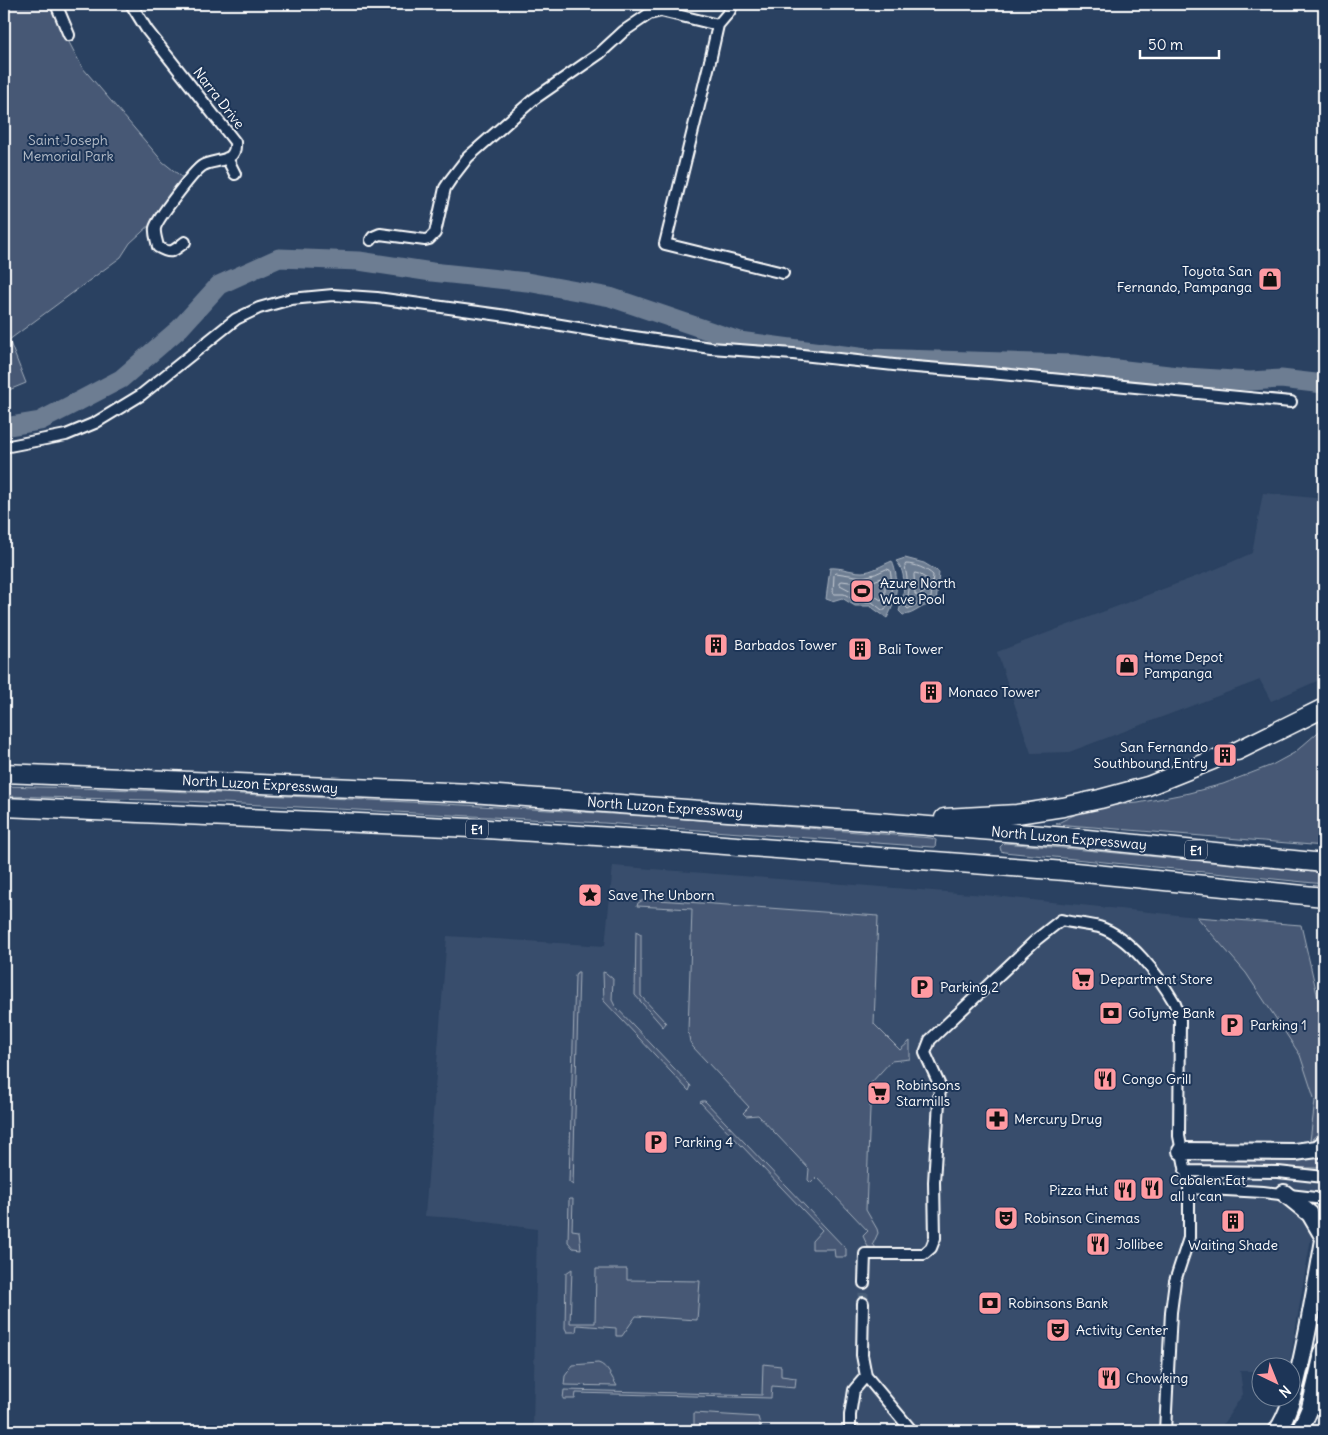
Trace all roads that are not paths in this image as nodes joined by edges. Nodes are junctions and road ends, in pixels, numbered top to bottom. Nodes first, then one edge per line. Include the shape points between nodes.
1 (56, 4) edge
2 (131, 4) edge
3 (733, 4) edge
4 (718, 25) junction
5 (69, 35) dead end
6 (227, 158) junction
7 (234, 174) dead end
8 (371, 240) dead end
9 (185, 242) dead end
10 (783, 273) dead end
11 (1291, 402) dead end
12 (4, 447) edge
13 (1324, 708) edge
14 (1237, 751) tunnel mouth
15 (1213, 760) tunnel mouth
16 (4, 773) edge
17 (4, 807) edge
18 (853, 820) junction
19 (1324, 863) edge
20 (1324, 897) edge
21 (1324, 1144) edge
22 (1181, 1151) junction
23 (1185, 1171) junction
24 (1324, 1178) edge
25 (1189, 1188) junction
26 (1284, 1193) junction
27 (1324, 1199) edge
28 (1324, 1239) edge
29 (864, 1283) tunnel mouth
30 (863, 1302) tunnel mouth
31 (1324, 1353) edge
32 (866, 1376) junction
33 (850, 1431) edge
34 (912, 1431) edge
35 (1166, 1431) edge
36 (1277, 1431) edge
37 (1300, 1431) edge

1 - 5 street
2 - 6 street, Narra Drive via 147,30 235,142 236,148
3 - 4 street
4 - 8 street via 661,11 644,17 599,54 534,99 468,157 446,188 433,237 425,240 380,234
4 - 10 street via 665,244
6 - 7 street
6 - 9 street via 202,166 159,218 154,230 158,247 169,252
11 - 12 street via 710,348 469,310 333,295 291,299 259,308 236,319 141,395 95,423 66,435
13 - 14 highway
15 - 18 highway via 1148,786 1042,811
16 - 18 highway, North Luzon Expressway / E1 via 471,794
17 - 20 highway, E1 via 660,840 1065,871
18 - 19 highway, North Luzon Expressway / E1 via 1068,837
21 - 22 highway via 1317,1149 1295,1152
22 - 23 street
22 - 29 street via 1180,1020 1175,1004 1156,974 1116,936 1100,927 1061,920 930,1040 925,1053 940,1086 934,1182 935,1238 932,1248 924,1254 865,1254
23 - 24 street via 1278,1172
23 - 25 street
25 - 26 street
25 - 35 street via 1189,1238 1174,1281 1171,1312
26 - 27 street
26 - 28 highway via 1310,1214
28 - 36 highway via 1293,1397
30 - 32 street via 862,1355
31 - 37 highway via 1310,1408
32 - 33 street via 854,1390
32 - 34 street

